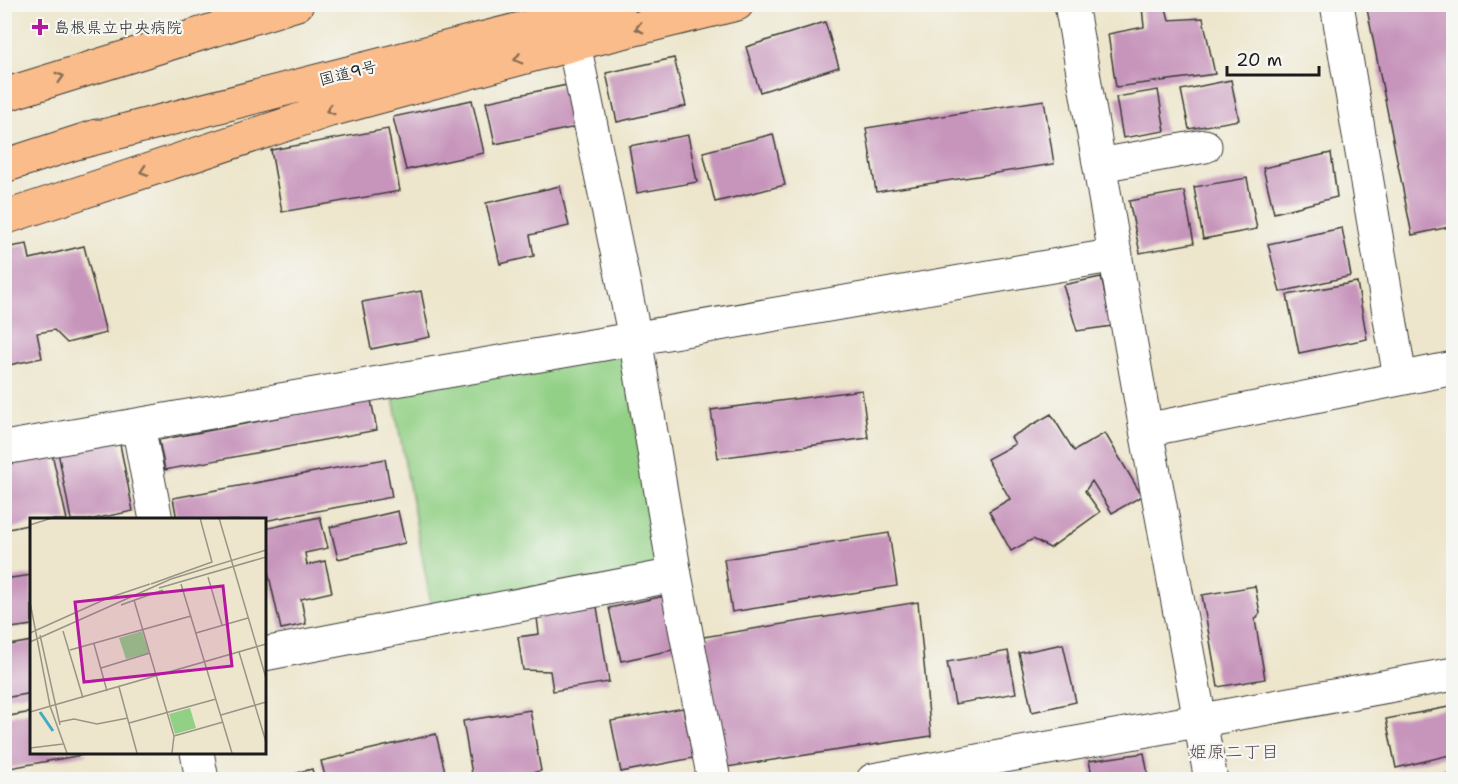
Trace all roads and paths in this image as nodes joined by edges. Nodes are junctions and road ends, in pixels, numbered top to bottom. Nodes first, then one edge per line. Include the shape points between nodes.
1 (297, 4) edge
2 (523, 4) edge
3 (620, 4) edge
4 (737, 4) edge
5 (1071, 4) edge
6 (1337, 4) edge
7 (574, 44) junction
8 (4, 95) edge
9 (76, 142) junction
10 (1205, 146) dead end
11 (1100, 165) junction
12 (4, 166) edge
13 (4, 218) edge
14 (1116, 255) junction
15 (635, 338) junction
16 (1454, 368) edge
17 (1400, 378) junction
18 (138, 425) junction
19 (1146, 430) junction
20 (4, 448) edge
21 (156, 518) edge
22 (675, 575) junction
23 (266, 654) edge
24 (1454, 674) edge
25 (1200, 721) junction
26 (197, 754) edge
27 (202, 780) edge
28 (714, 780) edge
29 (873, 780) edge
30 (1211, 780) edge

8 -> 1 highway
2 - 9 highway, 国道9号
3 - 9 highway, 国道9号
4 -> 7 highway
5 - 11 street
6 - 17 street
7 -> 13 highway via 330,110
7 - 15 street
9 - 12 highway, 国道9号
10 - 11 street
11 - 14 street
14 - 15 street
14 - 19 street
15 - 18 street
15 - 22 street
16 - 17 street
17 - 19 street
18 - 20 street
18 - 21 street
19 - 25 street
22 - 23 street
22 - 28 street
24 - 25 street
25 - 29 street
25 - 30 street
26 - 27 street

